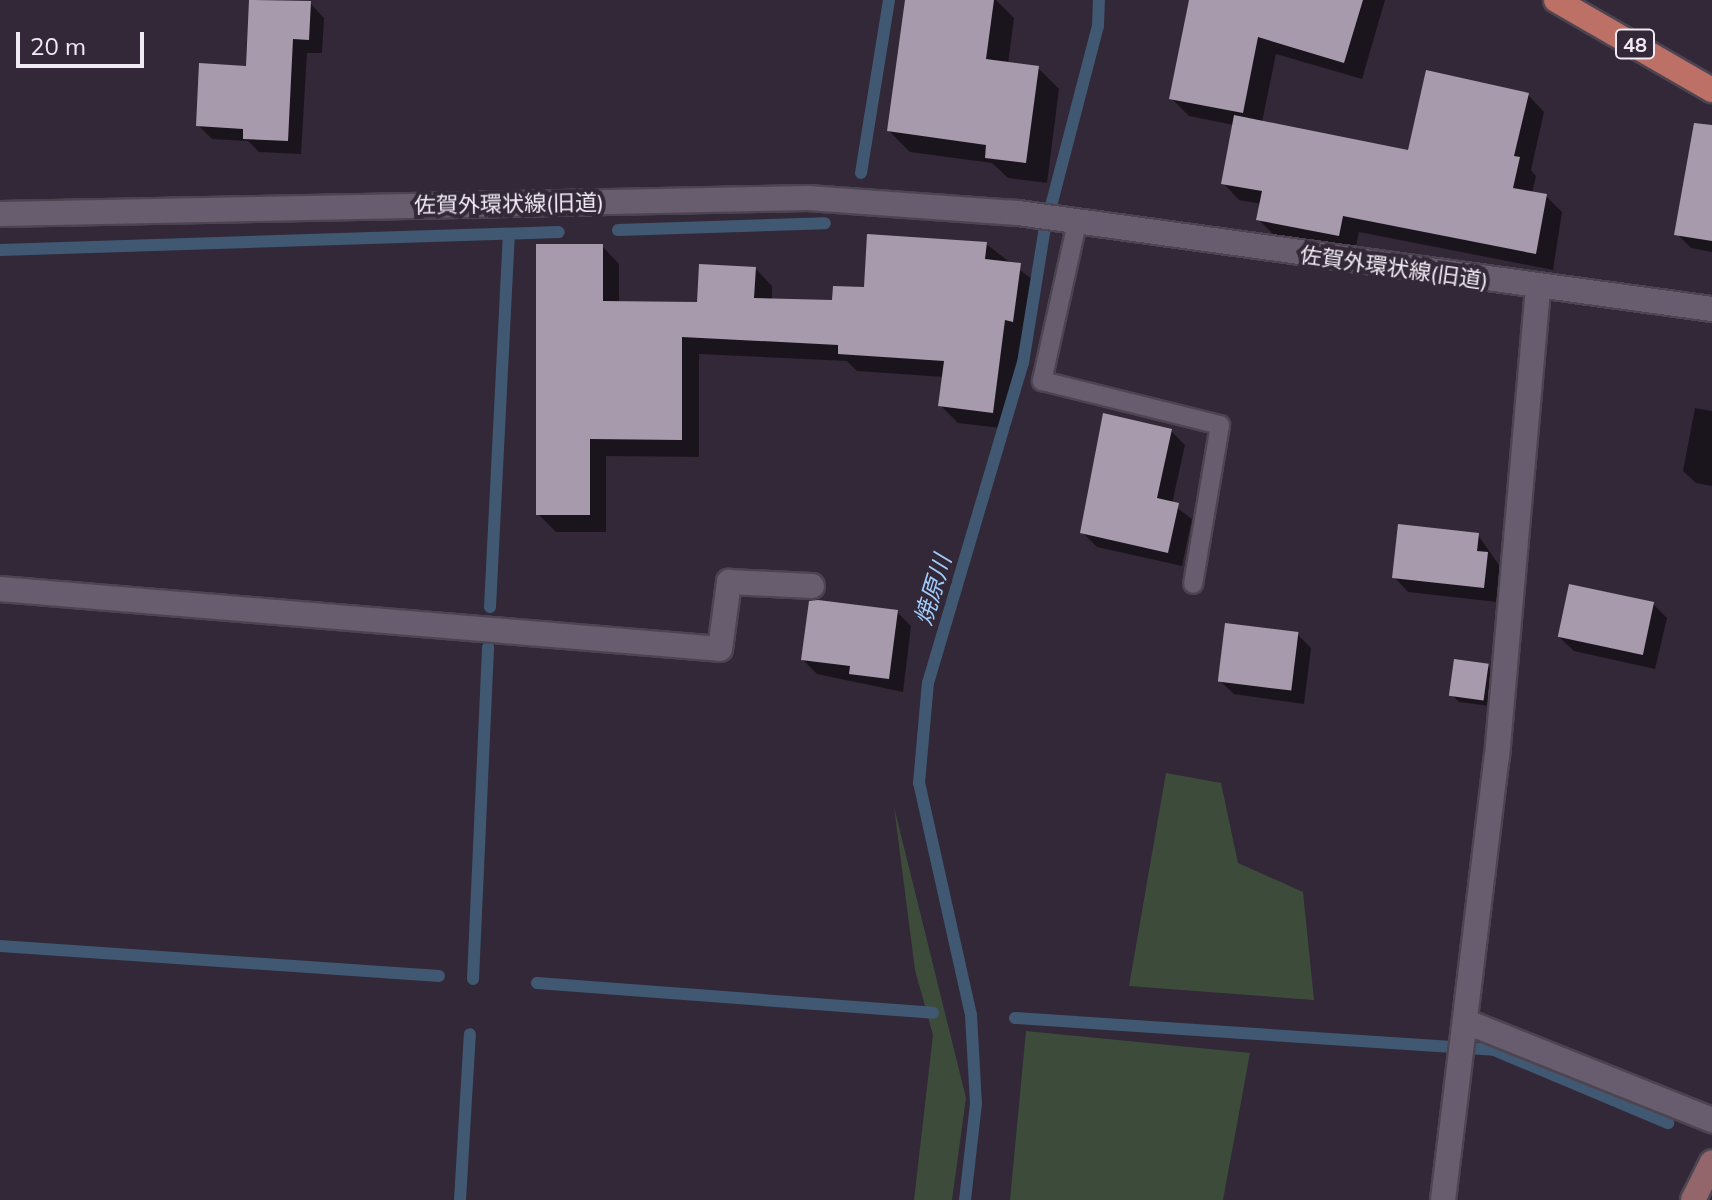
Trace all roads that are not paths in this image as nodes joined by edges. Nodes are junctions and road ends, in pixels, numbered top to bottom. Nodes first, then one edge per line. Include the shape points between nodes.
1 (1556, 0) edge
2 (1712, 90) edge
3 (0, 214) edge
4 (1077, 223) junction
5 (1538, 288) junction
6 (1712, 309) edge
7 (1193, 584) dead end
8 (812, 586) dead end
9 (0, 589) edge
10 (1467, 1022) junction
11 (1712, 1120) edge
12 (1712, 1162) edge
13 (1443, 1200) edge
14 (1693, 1200) edge

1 - 2 main road, 48
3 - 4 street, 佐賀外環状線(旧道) via 808,198 1018,213
4 - 5 street, 佐賀外環状線(旧道)
4 - 7 lane via 1042,381 1220,425
5 - 6 street, 佐賀外環状線(旧道)
5 - 10 street
8 - 9 street via 729,582 720,649
10 - 11 street
10 - 13 street
12 - 14 main road

